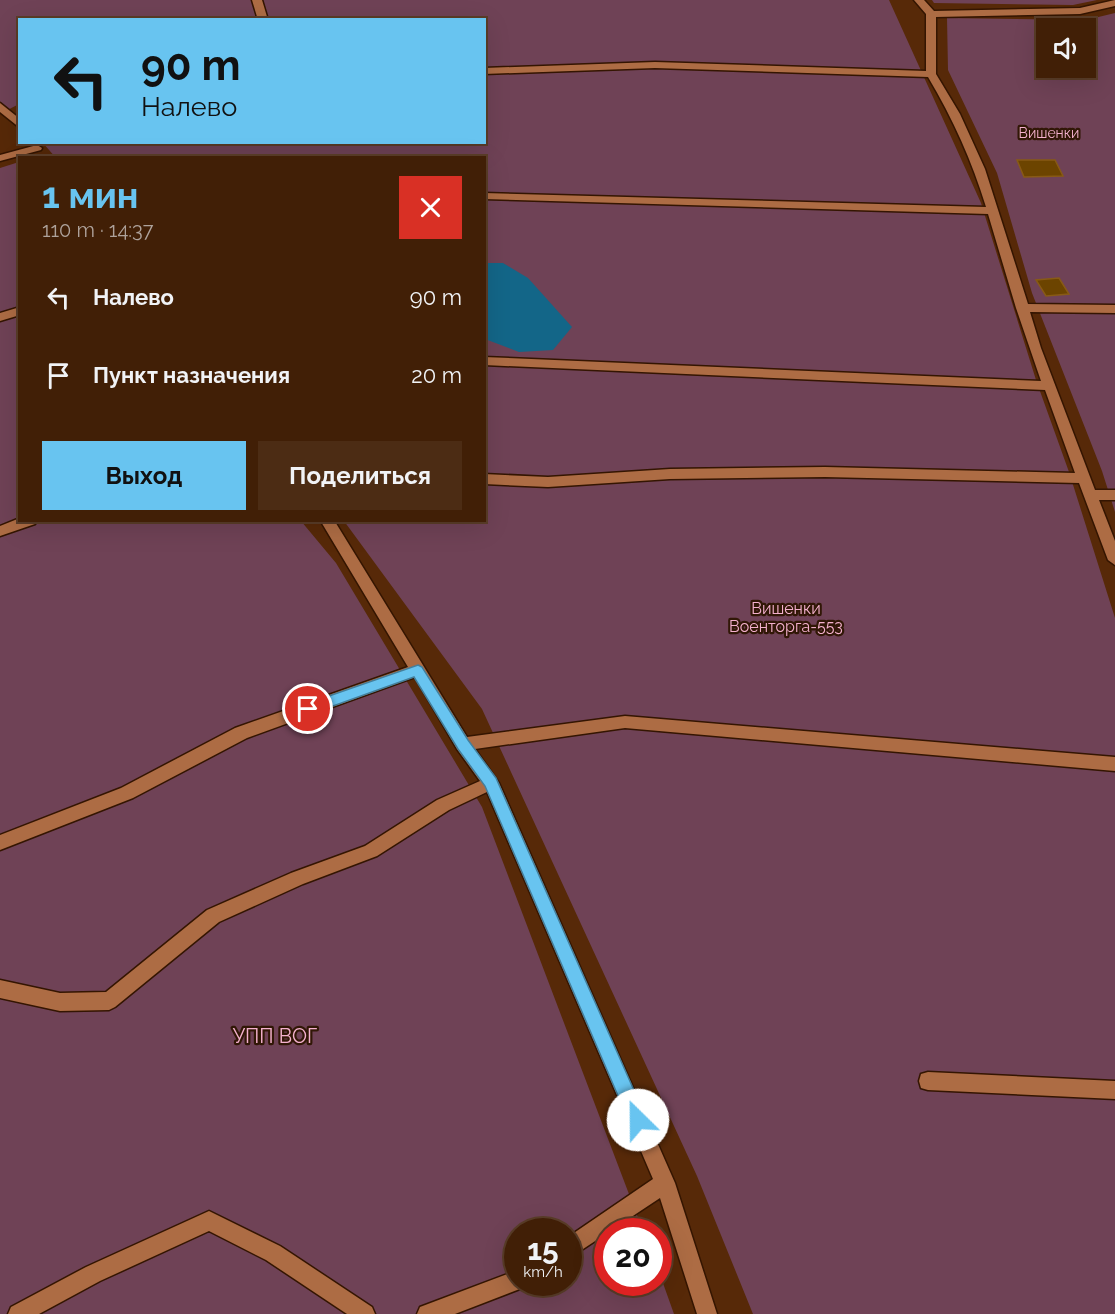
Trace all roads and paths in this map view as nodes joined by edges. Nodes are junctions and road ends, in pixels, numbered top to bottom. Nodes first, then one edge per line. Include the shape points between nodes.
1 (257, 0) edge
2 (919, 0) edge
3 (1115, 3) edge
4 (931, 14) junction
5 (262, 18) edge
6 (486, 71) edge
7 (931, 74) junction
8 (0, 106) edge
9 (17, 119) edge
10 (37, 149) edge
11 (0, 158) edge
12 (486, 196) edge
13 (994, 211) junction
14 (1022, 308) junction
15 (1115, 309) edge
16 (18, 312) edge
17 (0, 316) edge
18 (486, 361) edge
19 (1048, 386) junction
20 (1083, 478) junction
21 (486, 479) edge
22 (1091, 495) junction
23 (1115, 495) edge
24 (25, 522) edge
25 (328, 522) edge
26 (0, 531) edge
27 (1115, 560) edge
28 (418, 670) junction
29 (463, 744) junction
30 (1115, 764) edge
31 (491, 783) junction
32 (0, 843) edge
33 (0, 989) edge
34 (928, 1081) dead end
35 (1115, 1090) edge
36 (665, 1183) junction
37 (582, 1239) edge
38 (504, 1285) edge
39 (18, 1314) edge
40 (365, 1314) edge
41 (428, 1314) edge
42 (706, 1314) edge

1 - 5 lane
2 - 4 lane
3 - 4 lane via 1080,11
4 - 7 lane
6 - 7 lane via 655,64
7 - 13 lane via 955,114
8 - 9 lane
10 - 11 lane
12 - 13 lane
13 - 14 lane
14 - 15 lane
14 - 19 lane
16 - 17 lane
18 - 19 lane
19 - 20 lane
20 - 21 lane via 825,472 670,474 548,482
20 - 22 lane
22 - 23 lane
22 - 27 lane
24 - 26 lane
25 - 28 lane
28 - 29 lane
28 - 32 lane via 242,733 127,793
29 - 30 lane via 625,722
29 - 31 lane
31 - 33 lane via 443,805 371,851 297,878 213,916 108,1000 60,1002
31 - 36 lane
34 - 35 lane
36 - 37 lane
36 - 42 lane
38 - 41 lane
39 - 40 lane via 93,1274 209,1221 273,1252

